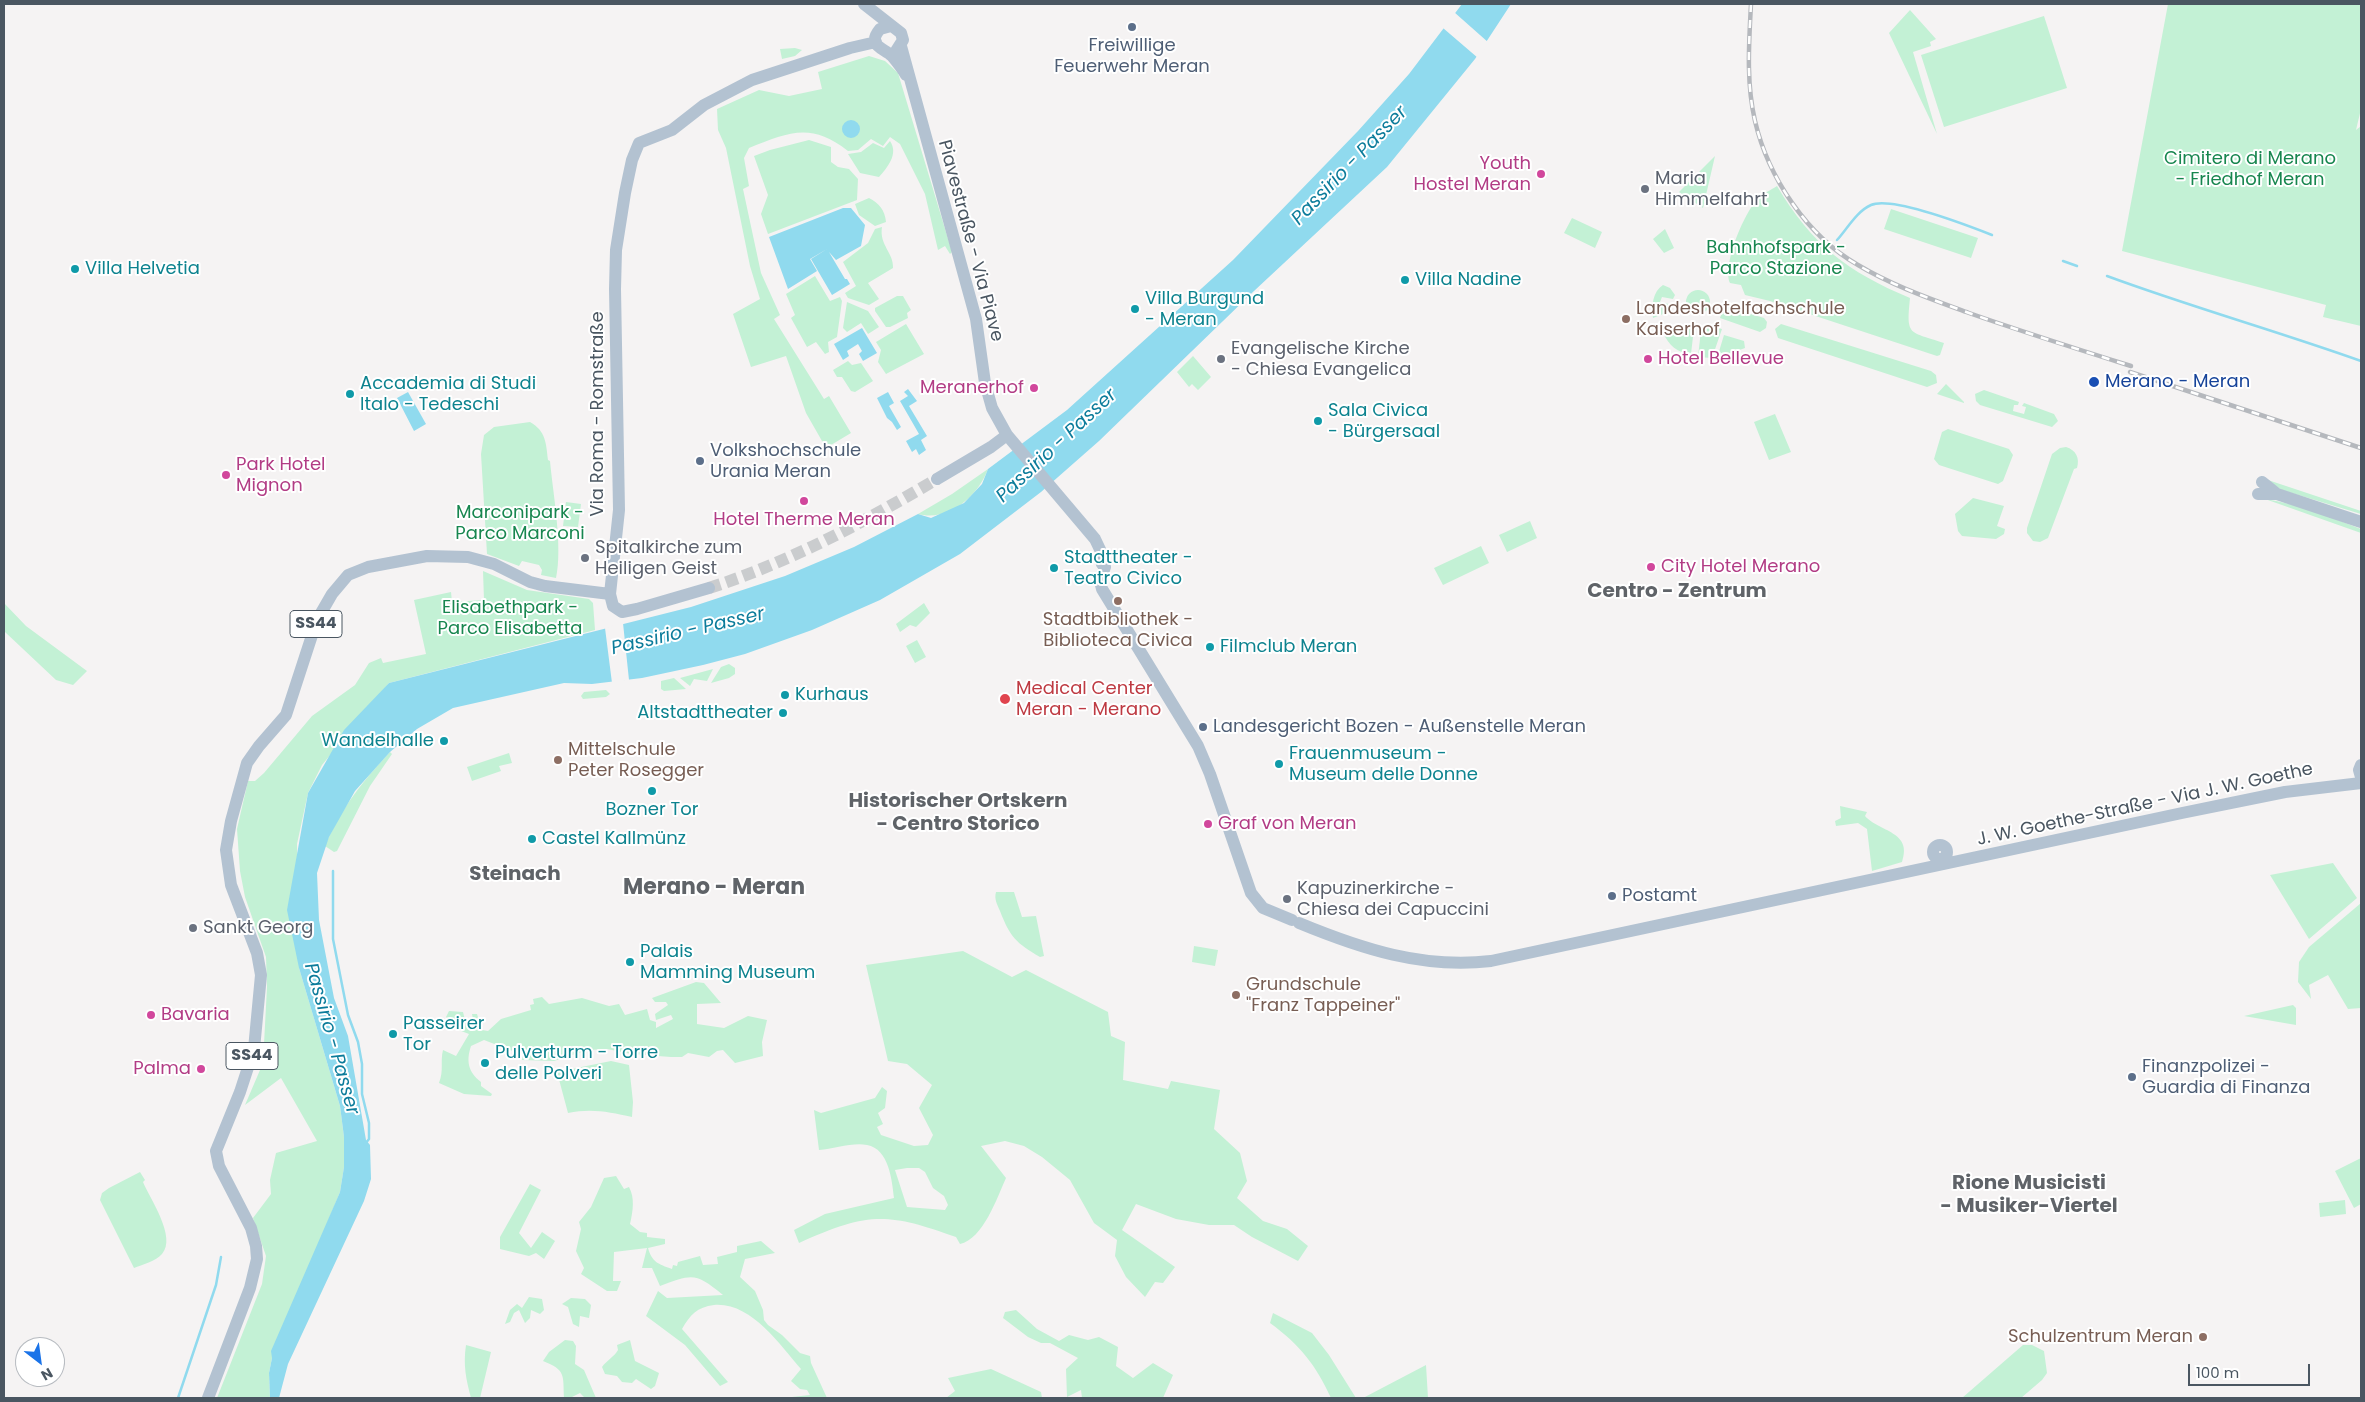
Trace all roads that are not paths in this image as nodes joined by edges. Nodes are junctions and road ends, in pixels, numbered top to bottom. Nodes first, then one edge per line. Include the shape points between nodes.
1 (864, 4) edge
2 (886, 27) junction
3 (876, 42) junction
4 (901, 46) junction
5 (889, 53) junction
6 (910, 82) junction
7 (1008, 435) junction
8 (937, 479) tunnel mouth
9 (2260, 488) dead end
10 (2361, 522) edge
11 (709, 588) tunnel mouth
12 (610, 594) junction
13 (2359, 777) edge
14 (1334, 937) joint
15 (208, 1398) edge

1 - 2 main road, Piavestraße - Via Piave
2 - 3 main road via 877,33
2 - 4 main road, Piavestraße - Via Piave via 901,33
3 - 5 main road, Piavestraße - Via Piave via 883,52
3 - 12 main road, Via Roma - Romstraße via 744,83 704,105 672,130 639,144 632,160 616,250 618,510
4 - 5 main road
4 - 6 main road, Piavestraße - Via Piave
5 - 6 main road, Piavestraße - Via Piave
6 - 7 main road, Piavestraße - Via Piave via 976,319 989,400 996,419
7 - 8 main road
7 - 14 main road, Piavestraße - Via Piave via 1099,545 1105,563 1100,581 1105,595 1198,746 1254,899 1269,912
9 - 10 main road
11 - 12 main road via 625,612 616,609
12 - 15 main road, SS44 via 545,586 488,562 451,555 400,560 348,574 317,620 286,715 247,763 226,850 231,885 258,953 261,975 254,1049 216,1152 219,1166 251,1228 256,1246 255,1272
13 - 14 main road, J. W. Goethe-Straße - Via J. W. Goethe via 1964,860 1953,851 1912,871 1506,958 1465,963 1410,960

